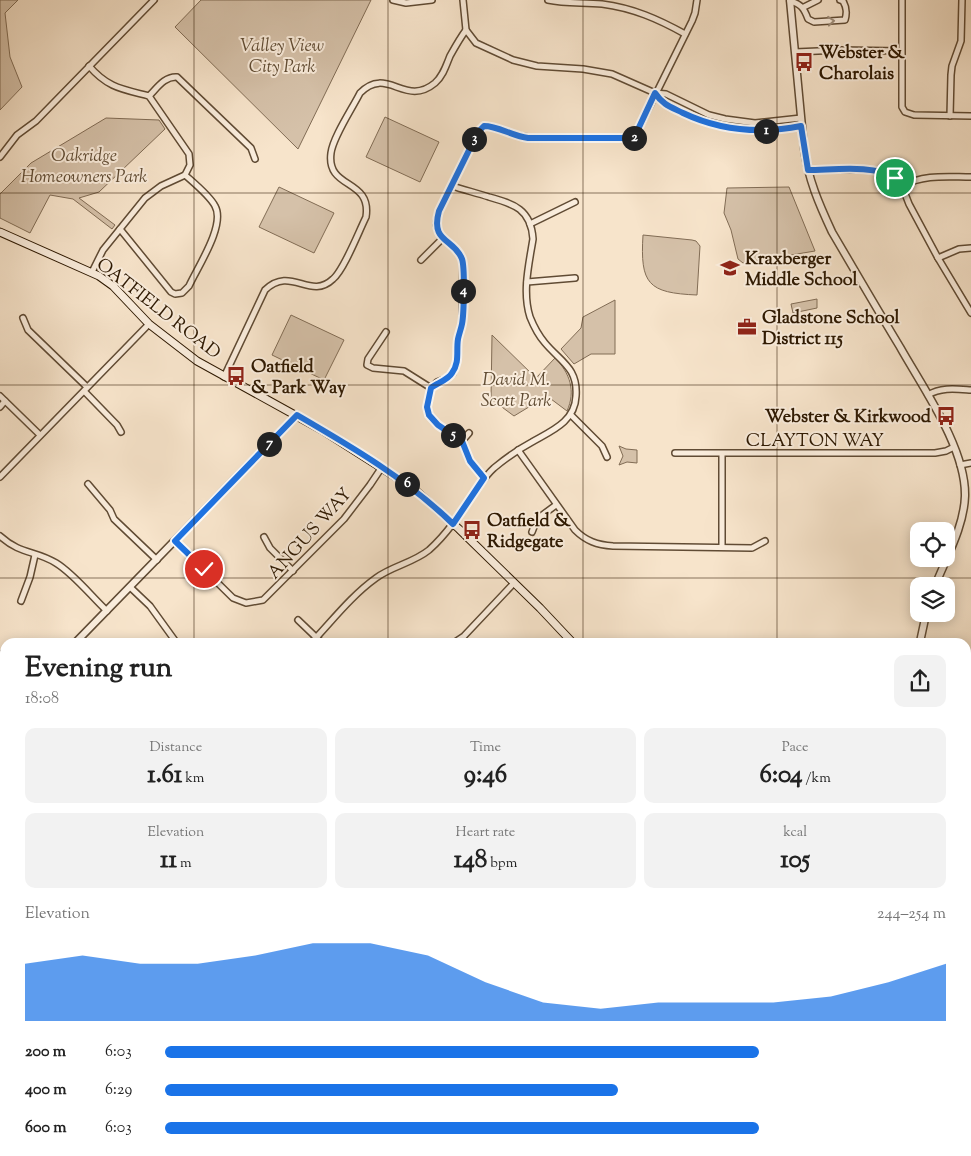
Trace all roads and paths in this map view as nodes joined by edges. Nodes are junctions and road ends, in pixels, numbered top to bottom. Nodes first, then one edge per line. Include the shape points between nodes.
1 (154, 0) edge
2 (393, 0) edge
3 (432, 0) edge
4 (463, 0) edge
5 (548, 0) edge
6 (696, 0) edge
7 (790, 0) edge
8 (818, 0) edge
9 (840, 0) edge
10 (902, 0) edge
11 (962, 0) edge
12 (804, 7) junction
13 (466, 30) junction
14 (685, 34) junction
15 (901, 51) junction
16 (794, 52) junction
17 (89, 66) junction
18 (655, 93) junction
19 (149, 96) junction
20 (950, 116) junction
21 (971, 116) edge
22 (801, 118) junction
23 (801, 126) junction
24 (0, 157) edge
25 (255, 159) dead end
26 (808, 170) junction
27 (185, 174) junction
28 (971, 177) edge
29 (452, 186) junction
30 (902, 186) junction
31 (575, 202) dead end
32 (530, 224) junction
33 (120, 229) junction
34 (0, 232) edge
35 (442, 239) junction
36 (971, 248) edge
37 (938, 258) junction
38 (421, 260) dead end
39 (92, 272) junction
40 (574, 278) dead end
41 (527, 282) junction
42 (971, 313) edge
43 (23, 318) dead end
44 (149, 324) junction
45 (386, 332) dead end
46 (224, 377) junction
47 (431, 388) junction
48 (85, 389) junction
49 (971, 390) edge
50 (928, 395) junction
51 (0, 396) edge
52 (5, 401) junction
53 (0, 407) edge
54 (297, 415) junction
55 (571, 416) junction
56 (121, 432) dead end
57 (469, 433) dead end
58 (40, 435) junction
59 (462, 441) junction
60 (954, 447) junction
61 (518, 450) junction
62 (675, 453) dead end
63 (722, 454) junction
64 (607, 457) dead end
65 (971, 463) edge
66 (960, 465) junction
67 (382, 466) junction
68 (0, 477) edge
69 (484, 478) junction
70 (88, 484) dead end
71 (556, 504) junction
72 (453, 524) junction
73 (532, 532) dead end
74 (0, 536) edge
75 (264, 538) dead end
76 (175, 541) junction
77 (765, 541) dead end
78 (722, 547) junction
79 (35, 555) junction
80 (157, 560) junction
81 (293, 571) junction
82 (939, 577) edge
83 (514, 583) junction
84 (130, 587) junction
85 (21, 601) dead end
86 (107, 611) junction
87 (298, 620) dead end
88 (924, 622) edge
89 (81, 638) edge
90 (173, 638) edge
91 (313, 638) edge
92 (319, 638) edge
93 (461, 638) edge
94 (568, 638) edge
95 (921, 638) edge

1 - 17 street
2 - 3 street via 406,3
4 - 13 street
5 - 14 street via 630,10 657,19
6 - 14 street via 695,13
7 - 12 street
7 - 16 street
8 - 12 street
12 -> 9 street via 808,19 814,22 845,20 847,13
10 - 15 street
11 - 20 street via 961,42 952,66
13 - 18 street via 476,43 512,60 612,74
13 - 46 street via 438,80 423,90 407,91 380,82 360,93 333,144 331,157 340,180 364,196 366,217 340,271 328,284 316,287 284,280 265,290
14 - 18 street
15 - 16 street
15 - 20 street via 902,107 905,112
16 - 22 street
17 - 19 street via 109,84
17 - 24 street via 36,121 17,135
18 - 22 street via 666,94 725,120 755,123
18 - 23 street via 662,102 696,119 729,129 755,131
18 - 29 street via 634,138 528,138 484,126
19 - 25 street via 166,80 177,77 251,148
19 - 27 street via 189,154 190,165
20 - 21 street
22 - 23 street
23 - 26 street
26 - 30 street via 879,170 895,178
26 - 50 street via 832,232
27 - 33 street via 150,193
27 - 33 street via 215,205 218,218 216,230 189,286 182,293 171,292
28 - 30 street via 923,178
29 - 32 street via 512,204 523,212
29 - 35 street via 437,218
30 - 37 street
31 - 32 street
32 - 41 street via 533,239
33 - 39 street via 103,250
34 - 39 main road, OATFIELD ROAD
35 - 38 street
35 - 47 street via 457,251 463,261 462,323 453,373
36 - 37 street via 959,248
37 - 42 street
39 - 44 main road, OATFIELD ROAD via 113,286
40 - 41 street
41 - 55 street via 527,305 534,326 546,344 565,362 574,378 576,399
43 - 48 street via 28,330
44 - 46 main road, OATFIELD ROAD via 191,357
44 - 48 street
45 - 47 street via 367,365 404,371
46 - 54 main road, OATFIELD ROAD
47 - 59 street via 427,407 429,415
48 - 56 street
48 - 58 street
49 - 50 street via 944,389
50 - 60 street
51 - 52 street
52 - 53 street
52 - 58 street
54 - 67 main road, OATFIELD ROAD
54 - 76 street
55 - 61 street via 551,432
55 - 64 street via 602,446
57 - 59 street
58 - 68 street
59 - 69 street via 470,461
60 - 63 street, CLAYTON WAY via 935,453
60 - 66 street
61 - 69 street
61 - 71 street
62 - 63 street, CLAYTON WAY
63 - 78 street
65 - 66 street
66 - 82 street via 965,490 964,509
67 - 72 main road, OATFIELD ROAD via 424,496
67 - 81 street, ANGUS WAY via 344,519
69 - 72 street
70 - 80 street via 114,518
71 - 73 street via 537,519
71 - 78 street via 575,530 595,543
72 - 83 main road, OATFIELD ROAD
72 - 92 street via 423,554 369,584
74 - 79 street via 15,548
75 - 81 street
76 - 80 street
76 - 81 street, ANGUS WAY via 233,598 246,603 263,600
77 - 78 street via 752,548
79 - 85 street
79 - 86 street via 62,567
80 - 84 street
83 - 93 street
83 - 94 main road, OATFIELD ROAD
84 - 86 street
84 - 90 street via 150,606
86 - 89 street
87 - 91 street
88 - 95 street

